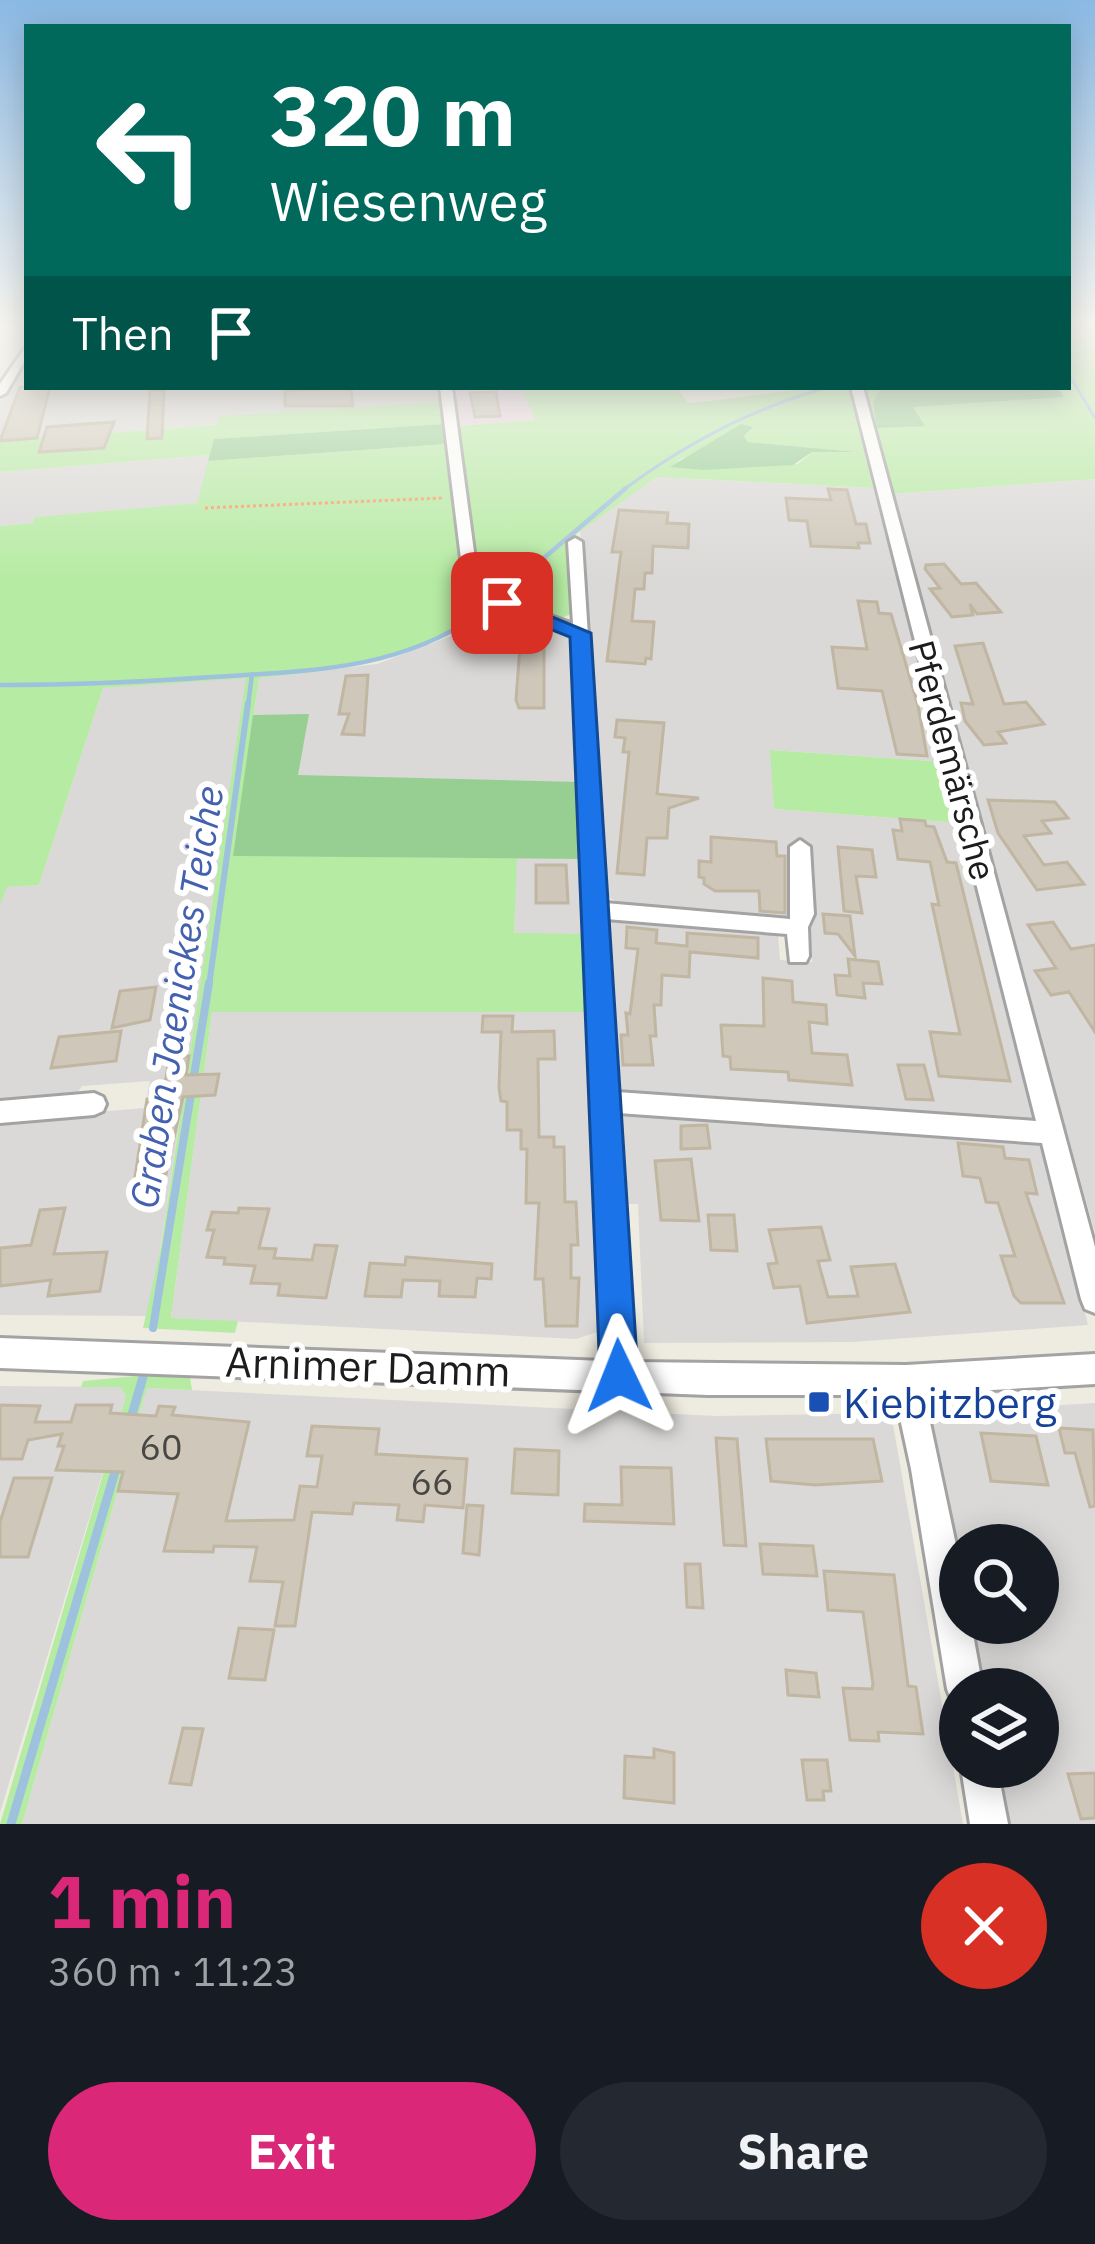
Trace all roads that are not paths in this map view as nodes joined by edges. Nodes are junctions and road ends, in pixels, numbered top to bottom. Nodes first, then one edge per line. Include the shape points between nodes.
1 (449, 410) edge
2 (863, 410) edge
3 (575, 542) dead end
4 (580, 633) junction
5 (800, 847) dead end
6 (594, 910) junction
7 (796, 927) junction
8 (798, 956) dead end
9 (606, 1102) junction
10 (94, 1104) dead end
11 (0, 1112) edge
12 (1053, 1133) junction
13 (1095, 1298) edge
14 (0, 1353) edge
15 (1095, 1370) edge
16 (619, 1376) junction
17 (906, 1380) junction
18 (961, 1668) edge
19 (983, 1788) edge
20 (989, 1824) edge

1 - 4 street via 467,574 477,591
2 - 12 street, Pferdemärsche
3 - 4 street
4 - 6 street
5 - 7 street via 803,914
6 - 7 street
6 - 9 street
7 - 8 street
9 - 12 street
9 - 16 street
10 - 11 street
12 - 13 street, Pferdemärsche
14 - 16 street, Arnimer Damm
15 - 17 street, Arnimer Damm
16 - 17 street, Arnimer Damm
17 - 18 street
19 - 20 street

